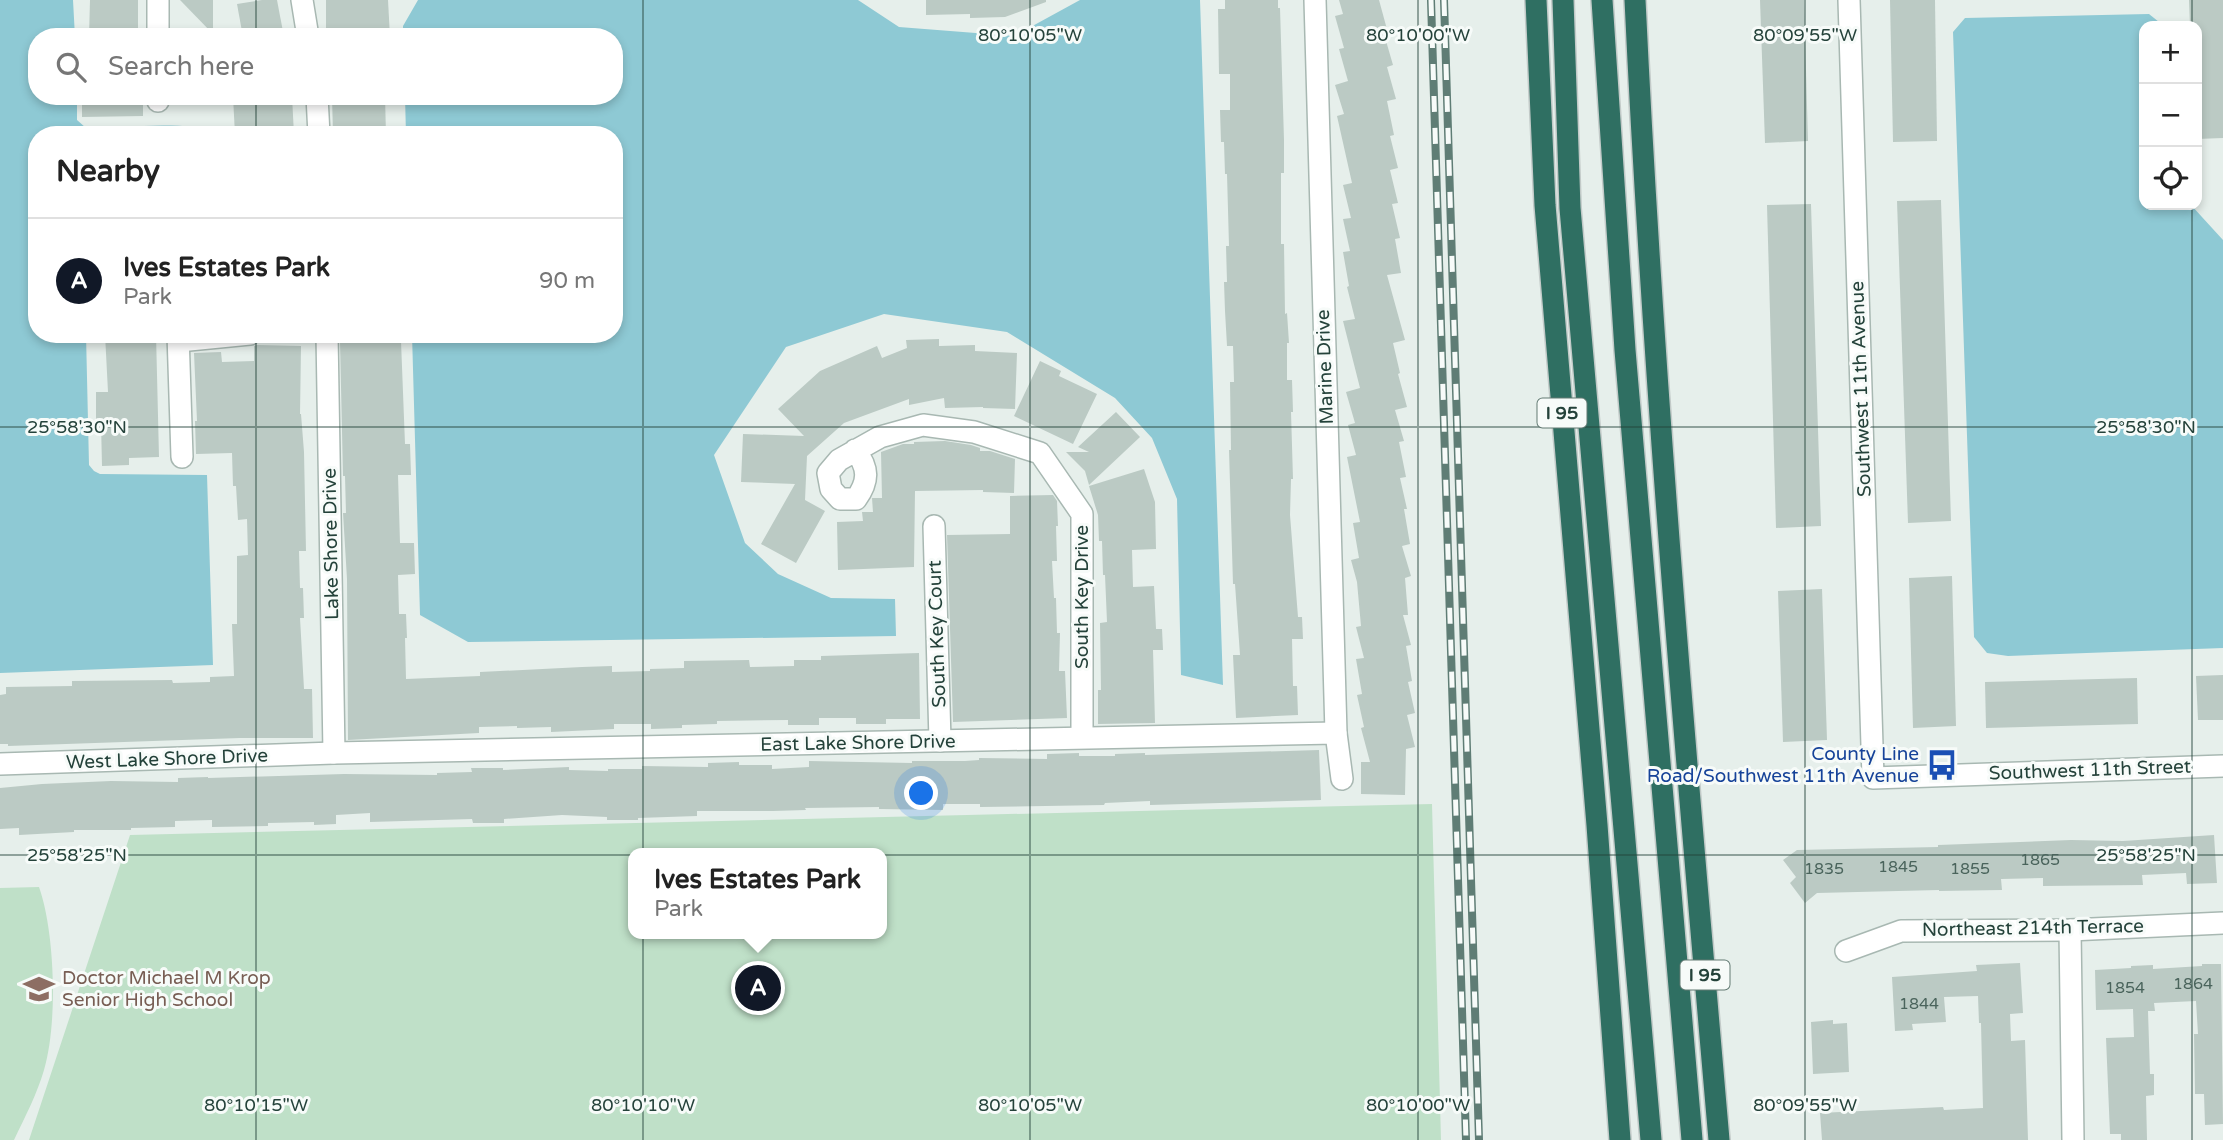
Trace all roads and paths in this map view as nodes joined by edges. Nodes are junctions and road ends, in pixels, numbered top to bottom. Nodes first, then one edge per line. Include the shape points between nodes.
1 (158, 0) edge
2 (302, 0) edge
3 (1315, 0) edge
4 (1535, 0) edge
5 (1563, 0) edge
6 (1602, 0) edge
7 (1634, 0) edge
8 (1849, 0) edge
9 (158, 28) edge
10 (307, 28) edge
11 (317, 105) edge
12 (319, 126) edge
13 (178, 343) edge
14 (327, 343) edge
15 (855, 450) dead end
16 (182, 457) dead end
17 (934, 526) dead end
18 (1336, 733) junction
19 (1083, 737) junction
20 (940, 741) junction
21 (334, 753) junction
22 (0, 764) edge
23 (2223, 766) edge
24 (1873, 778) joint
25 (1342, 779) dead end
26 (2223, 923) edge
27 (2070, 930) junction
28 (1846, 951) dead end
29 (1620, 1140) edge
30 (1651, 1140) edge
31 (1692, 1140) edge
32 (1719, 1140) edge
33 (2073, 1140) edge

1 - 9 street
2 - 10 street
3 - 18 street, Marine Drive
4 - 29 highway, I 95 via 1545,205
5 - 30 highway via 1570,208
6 - 31 highway via 1625,351
7 - 32 highway, I 95 via 1646,225
8 - 24 street, Southwest 11th Avenue
11 - 12 street
13 - 16 street
14 - 21 street, Lake Shore Drive
15 - 19 street, South Key Drive via 880,437 923,425 974,432 1040,453 1082,514
17 - 20 street, South Key Court
18 - 19 street, East Lake Shore Drive
18 - 25 street
19 - 20 street, East Lake Shore Drive
20 - 21 street, East Lake Shore Drive
21 - 22 street, West Lake Shore Drive
23 - 24 street, Southwest 11th Street
26 - 27 street, Northeast 214th Terrace
27 - 28 street, Northeast 214th Terrace via 1901,931
27 - 33 street

